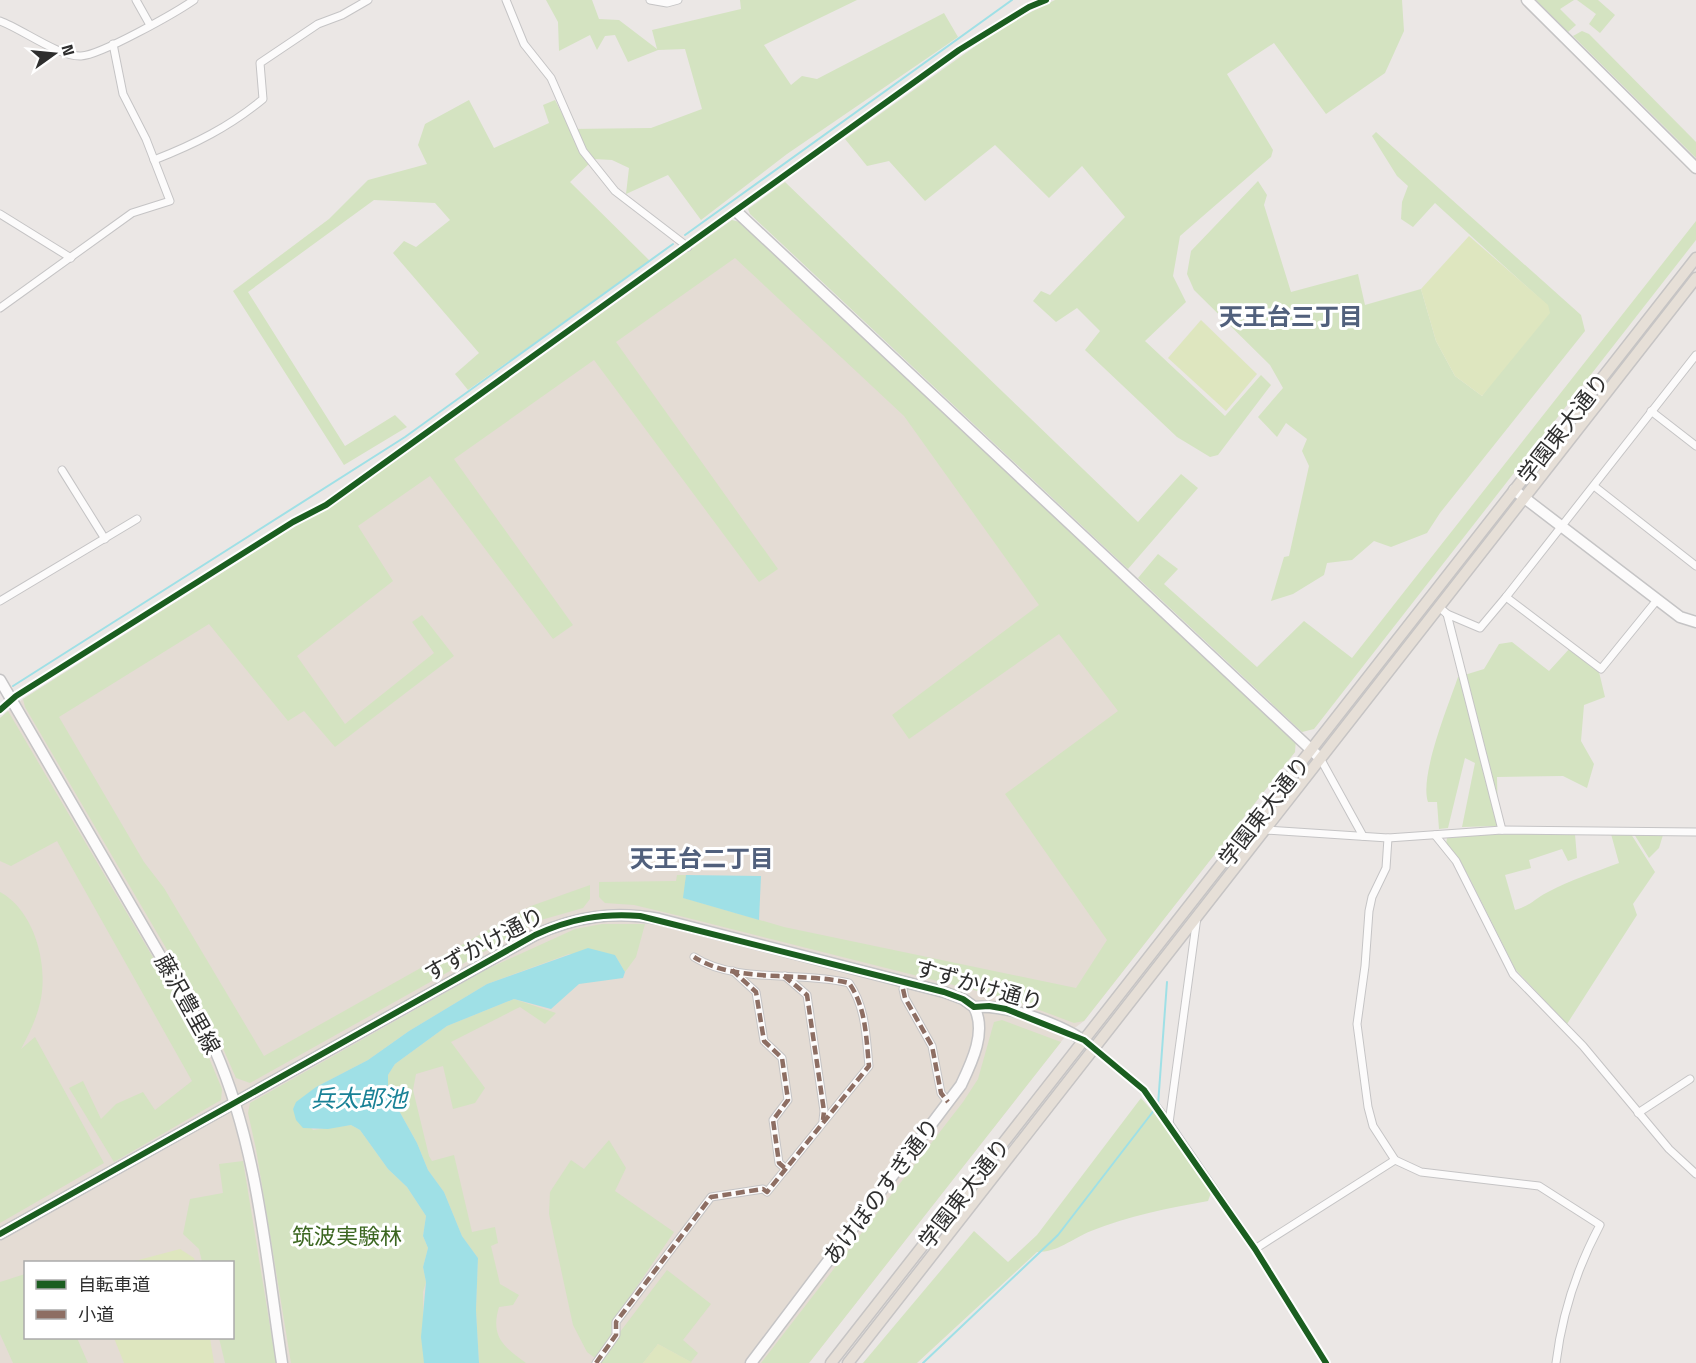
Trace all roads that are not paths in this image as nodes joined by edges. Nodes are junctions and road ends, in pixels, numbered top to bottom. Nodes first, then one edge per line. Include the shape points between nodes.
1 (136, 0) edge
2 (194, 0) edge
3 (368, 0) edge
4 (506, 0) edge
5 (650, 0) edge
6 (678, 0) edge
7 (1046, 0) edge
8 (1527, 0) edge
9 (0, 21) edge
10 (150, 25) junction
11 (113, 44) junction
12 (154, 160) junction
13 (1696, 168) edge
14 (737, 212) junction
15 (0, 214) edge
16 (688, 247) junction
17 (70, 258) junction
18 (1696, 258) edge
19 (1696, 278) edge
20 (0, 308) edge
21 (1696, 355) edge
22 (1652, 411) junction
23 (1696, 446) edge
24 (62, 470) dead end
25 (1594, 486) junction
26 (1514, 490) junction
27 (1525, 498) junction
28 (137, 519) dead end
29 (1561, 526) junction
30 (105, 539) junction
31 (1696, 566) edge
32 (1506, 597) junction
33 (1657, 600) junction
34 (0, 601) edge
35 (1443, 610) junction
36 (1696, 622) edge
37 (0, 680) edge
38 (11, 700) junction
39 (0, 710) edge
40 (1312, 748) junction
41 (1320, 758) junction
42 (1266, 830) junction
43 (1502, 830) junction
44 (1696, 832) edge
45 (1435, 835) junction
46 (1362, 836) junction
47 (1388, 838) junction
48 (1197, 915) junction
49 (694, 957) dead end
50 (732, 970) junction
51 (784, 976) junction
52 (903, 989) dead end
53 (974, 1007) junction
54 (1084, 1040) junction
55 (1095, 1048) junction
56 (1690, 1079) dead end
57 (236, 1101) junction
58 (948, 1102) junction
59 (1638, 1113) junction
60 (823, 1120) junction
61 (1169, 1123) junction
62 (1395, 1160) junction
63 (786, 1168) junction
64 (1696, 1174) edge
65 (0, 1234) edge
66 (1255, 1249) junction
67 (282, 1363) edge
68 (596, 1363) edge
69 (751, 1363) edge
70 (831, 1363) edge
71 (848, 1363) edge
72 (1326, 1363) edge
73 (1556, 1363) edge

1 - 10 street
2 - 10 street
3 - 12 street via 318,24 260,63 263,99 236,122 201,142
4 - 16 street via 524,44 551,78 583,151 615,191
5 - 6 street
7 - 14 street via 958,50
8 - 13 street
9 - 11 street via 63,52 81,56
10 - 11 street
11 - 12 street via 123,94
12 - 17 street via 170,201 132,213
14 - 16 street
14 - 40 street
15 - 17 street
16 - 38 street via 326,505
17 - 20 street
18 - 26 main road, 学園東大通り
19 - 27 main road, 学園東大通り
21 - 22 street
22 - 23 street
22 - 25 street
24 - 30 street
25 - 29 street
25 - 31 street
26 - 27 street
26 - 40 main road, 学園東大通り
27 - 29 street
27 - 35 main road, 学園東大通り
28 - 30 street
29 - 32 street
29 - 33 street
30 - 34 street
32 - 33 street via 1601,669
32 - 35 street via 1480,628
33 - 36 street via 1686,621
35 - 41 main road, 学園東大通り
35 - 43 street
37 - 38 street, 藤沢豊里線
38 - 39 street
38 - 57 street, 藤沢豊里線 via 215,1050
40 - 41 street
40 - 54 main road, 学園東大通り
41 - 42 main road, 学園東大通り
41 - 46 street
42 - 46 street
42 - 48 main road, 学園東大通り
43 - 44 street
43 - 45 street
45 - 47 street
45 - 59 street via 1456,861 1513,974 1583,1046
46 - 47 street
47 - 62 street via 1386,868 1369,911 1357,1024 1368,1107 1374,1126
48 - 55 main road, 学園東大通り
48 - 61 street
49 - 50 street via 708,966
50 - 51 street
50 - 63 street via 756,992 764,1041 782,1058 788,1100 773,1120 779,1163
51 - 60 street via 807,995
51 - 60 street via 828,977 849,983 859,997 869,1066
52 - 58 street via 932,1046 941,1093
53 - 54 street, すずかけ通り via 1006,1009
53 - 57 street, すずかけ通り via 944,992 659,919 594,915 535,935
53 - 58 street, あけぼのすぎ通り via 979,1036 969,1069
54 - 55 street, すずかけ通り
54 - 70 main road, 学園東大通り
55 - 61 street via 1144,1090
55 - 71 main road, 学園東大通り
56 - 59 street
57 - 65 street, すずかけ通り
57 - 67 street, 藤沢豊里線 via 250,1157
58 - 69 street, あけぼのすぎ通り
59 - 64 street
60 - 63 street
61 - 66 street
62 - 66 street
62 - 73 street via 1421,1172 1539,1186 1600,1225 1584,1254 1561,1329
63 - 68 street via 767,1192 763,1189 711,1197 616,1322 616,1335
66 - 72 street

